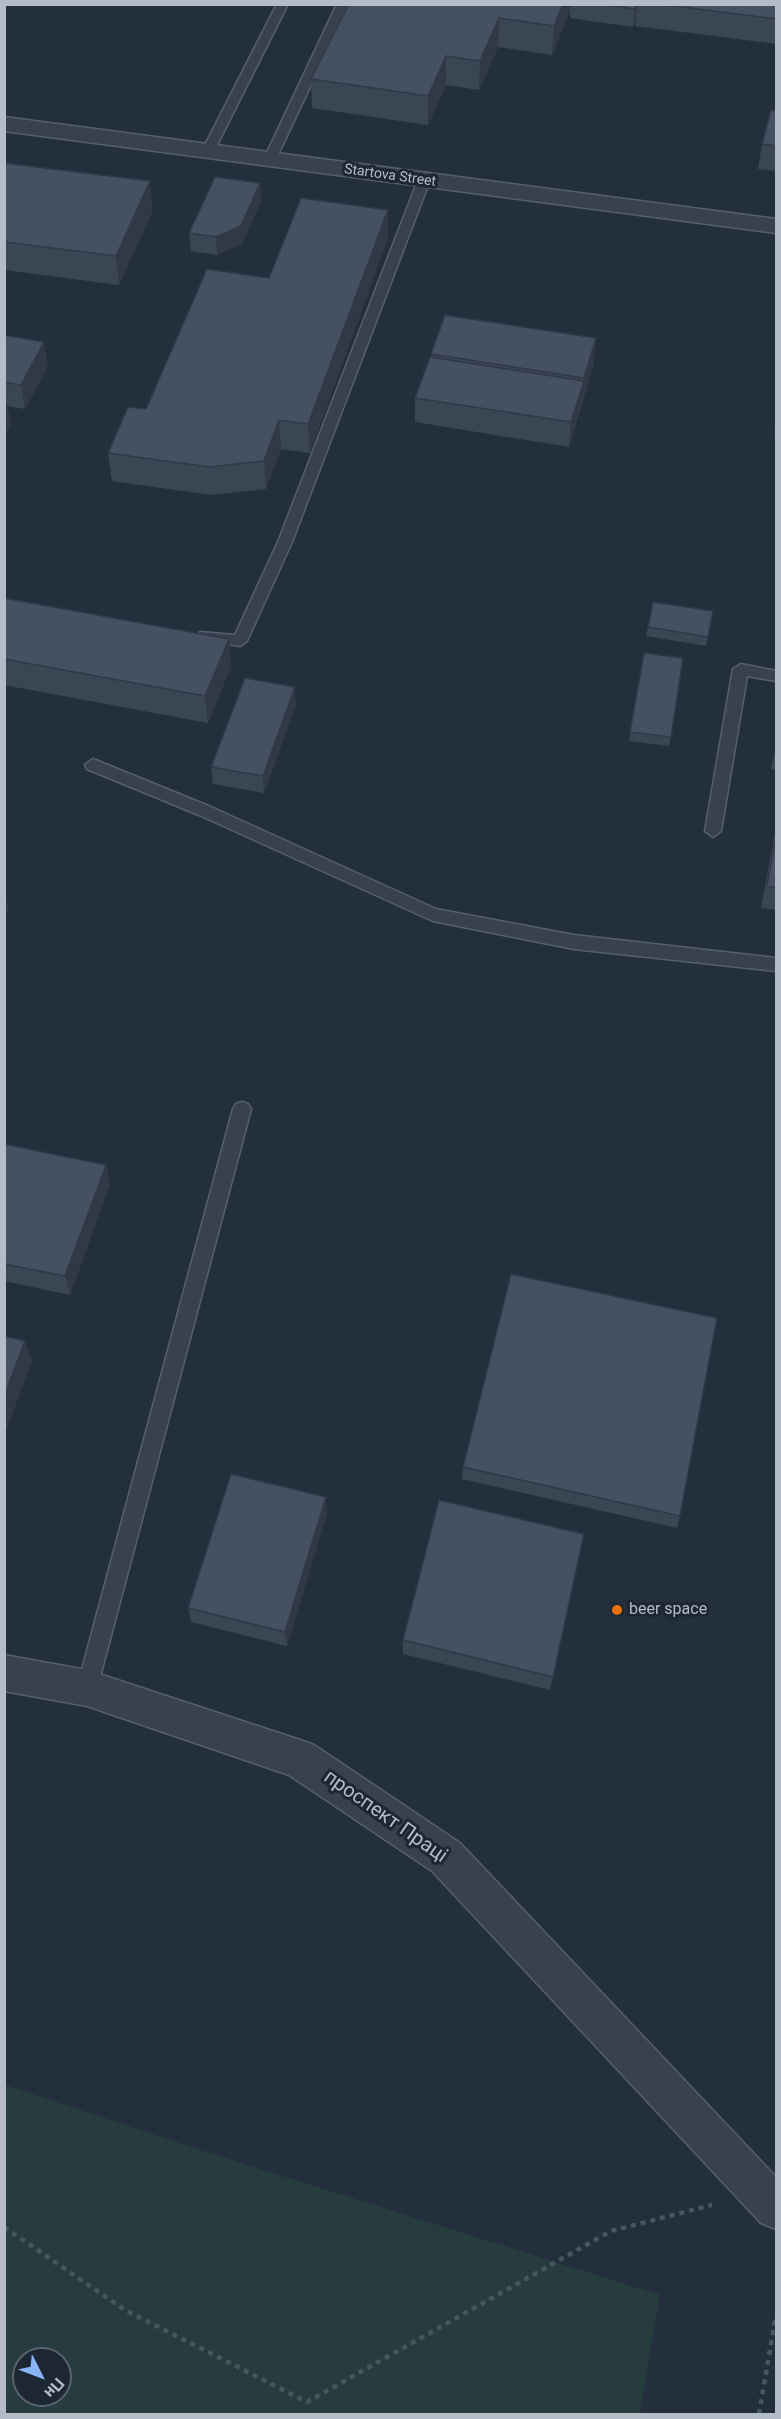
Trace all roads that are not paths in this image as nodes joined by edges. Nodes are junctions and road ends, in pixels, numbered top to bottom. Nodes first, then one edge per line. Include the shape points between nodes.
1 (283, 4) edge
2 (344, 4) edge
3 (4, 124) edge
4 (208, 151) junction
5 (270, 159) junction
6 (424, 180) junction
7 (777, 226) edge
8 (193, 634) edge
9 (777, 676) edge
10 (93, 765) dead end
11 (712, 831) dead end
12 (777, 965) edge
13 (242, 1109) dead end
14 (4, 1673) edge
15 (87, 1688) junction
16 (769, 2200) edge

1 - 4 lane
2 - 5 lane
3 - 4 street, Startova Street
4 - 5 street, Startova Street
5 - 6 street, Startova Street
6 - 7 street, Startova Street
6 - 8 lane via 285,542 240,641
9 - 11 lane via 741,669
10 - 12 lane via 433,915 574,942
13 - 15 lane
14 - 15 street, проспект Праці
15 - 16 street, проспект Праці via 300,1759 446,1857

